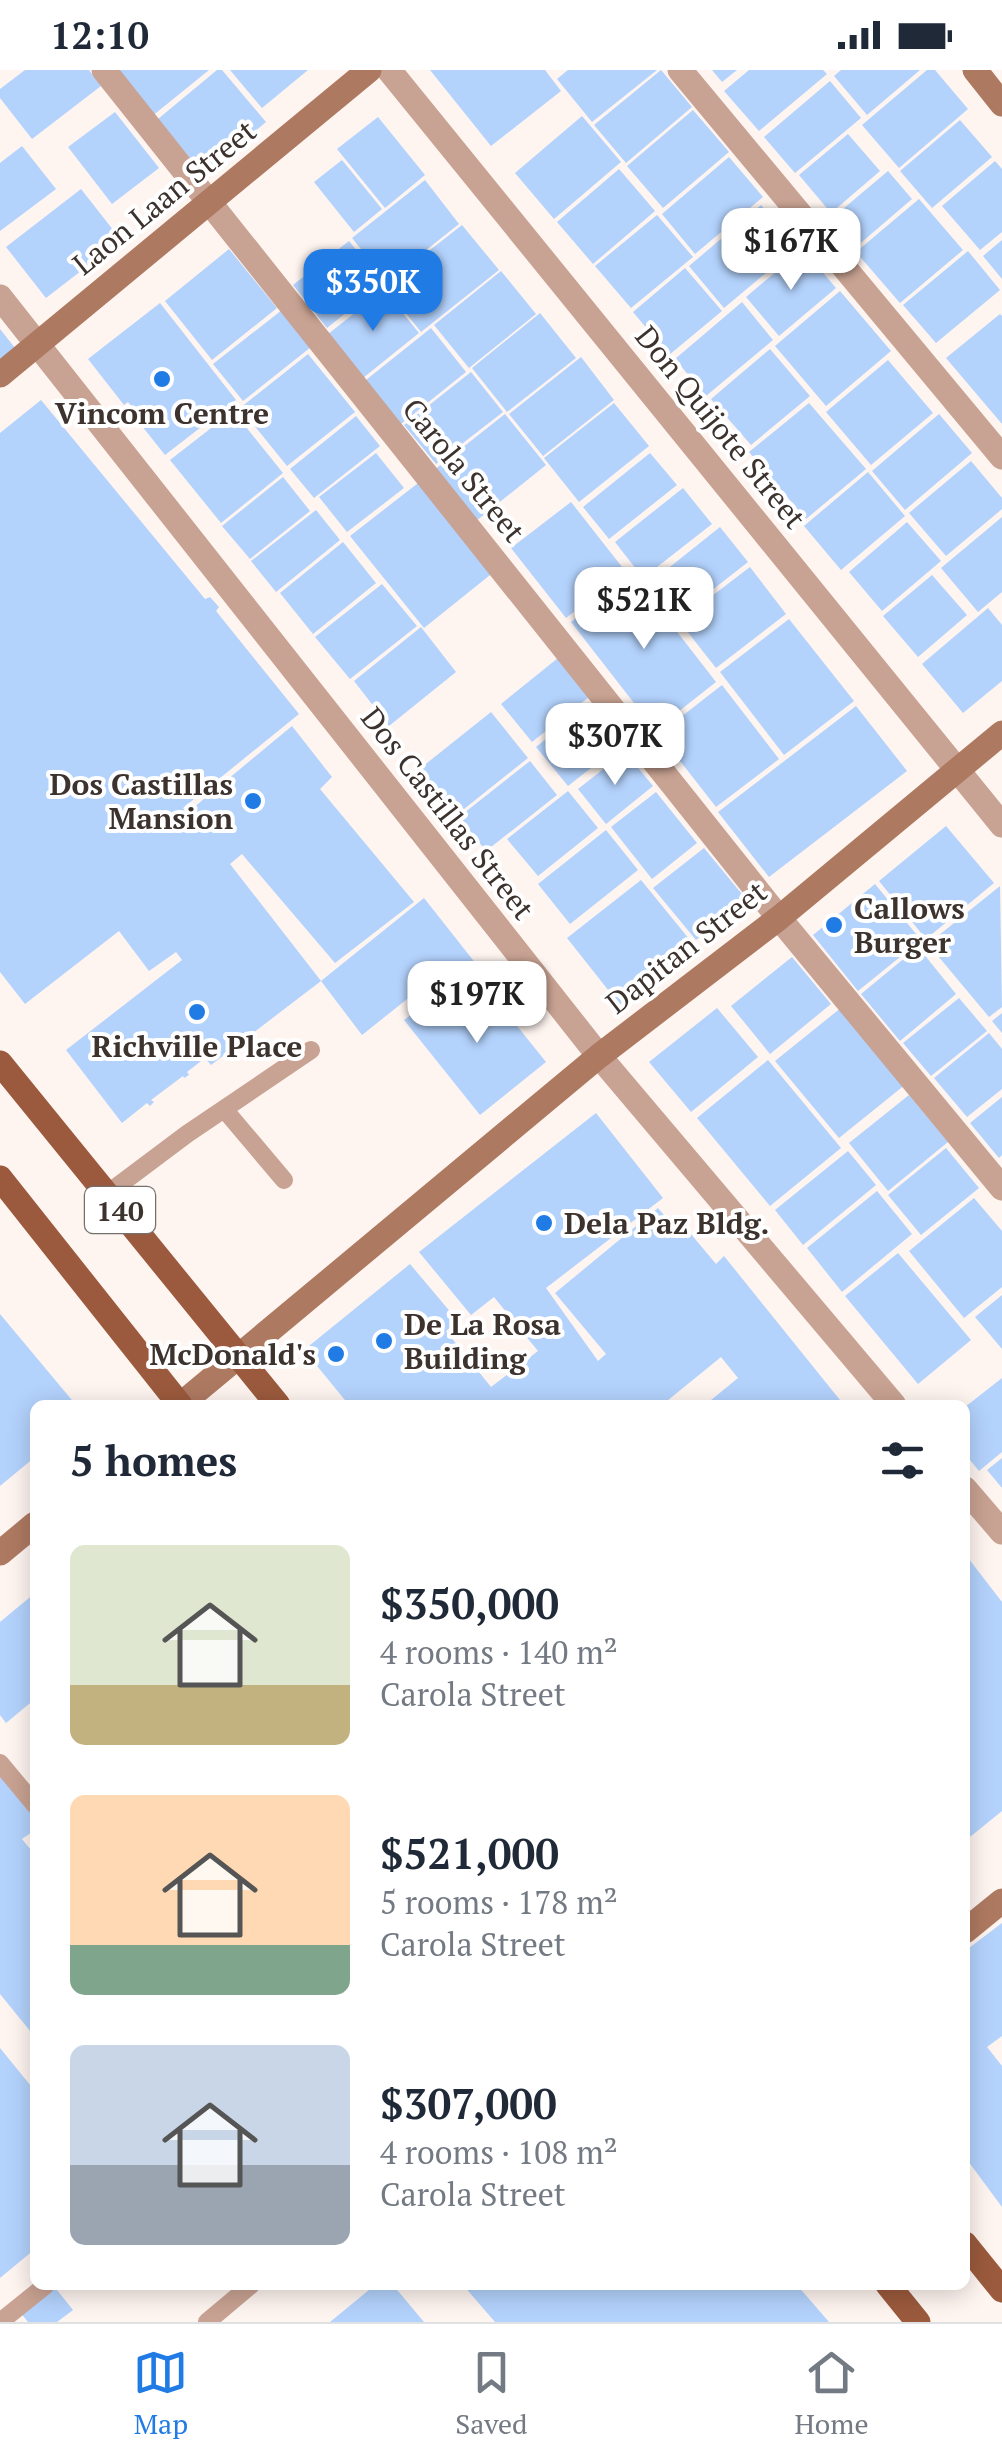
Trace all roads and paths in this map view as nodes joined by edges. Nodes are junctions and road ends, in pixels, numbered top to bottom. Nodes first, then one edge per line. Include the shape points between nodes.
1 (104, 70) edge
2 (369, 70) edge
3 (390, 70) edge
4 (680, 70) edge
5 (974, 70) edge
6 (1002, 104) edge
7 (209, 202) junction
8 (0, 298) edge
9 (35, 343) junction
10 (0, 375) edge
11 (1002, 457) edge
12 (1002, 733) edge
13 (958, 770) junction
14 (1002, 825) edge
15 (779, 918) junction
16 (311, 1050) dead end
17 (599, 1056) junction
18 (0, 1063) edge
19 (224, 1108) junction
20 (0, 1178) edge
21 (284, 1180) dead end
22 (1002, 1188) edge
23 (107, 1194) junction
24 (240, 1357) junction
25 (176, 1400) edge
26 (186, 1400) edge
27 (274, 1400) edge
28 (890, 1400) edge
29 (970, 1494) edge
30 (30, 1528) edge
31 (1002, 1532) edge
32 (0, 1553) edge
33 (0, 1763) edge
34 (30, 1799) edge
35 (1002, 1900) edge
36 (970, 1926) edge
37 (970, 2250) edge
38 (40, 2290) edge
39 (245, 2290) edge
40 (892, 2290) edge
41 (1002, 2290) edge
42 (0, 2322) edge
43 (208, 2322) edge
44 (918, 2322) edge

1 - 7 street, Carola Street
2 - 7 street, Laon Laan Street
3 - 13 street, Don Quijote Street
4 - 11 street
5 - 6 street
7 - 9 street, Laon Laan Street
7 - 15 street, Carola Street
8 - 9 street, Dos Castillas Street
9 - 10 street, Laon Laan Street
9 - 17 street, Dos Castillas Street
12 - 13 street, Dapitan Street
13 - 14 street, Don Quijote Street
13 - 15 street, Dapitan Street
15 - 17 street, Dapitan Street
15 - 22 street, Carola Street
16 - 19 lane
17 - 24 street, Dapitan Street
17 - 28 street, Dos Castillas Street
18 - 23 main road, 140
19 - 21 lane
19 - 23 lane
20 - 25 main road, 140
23 - 24 main road, 140
24 - 26 street, Dapitan Street
24 - 27 main road, 140
29 - 31 street
30 - 32 street
33 - 34 lane
35 - 36 street
37 - 41 main road
38 - 42 lane
39 - 43 lane
40 - 44 main road

